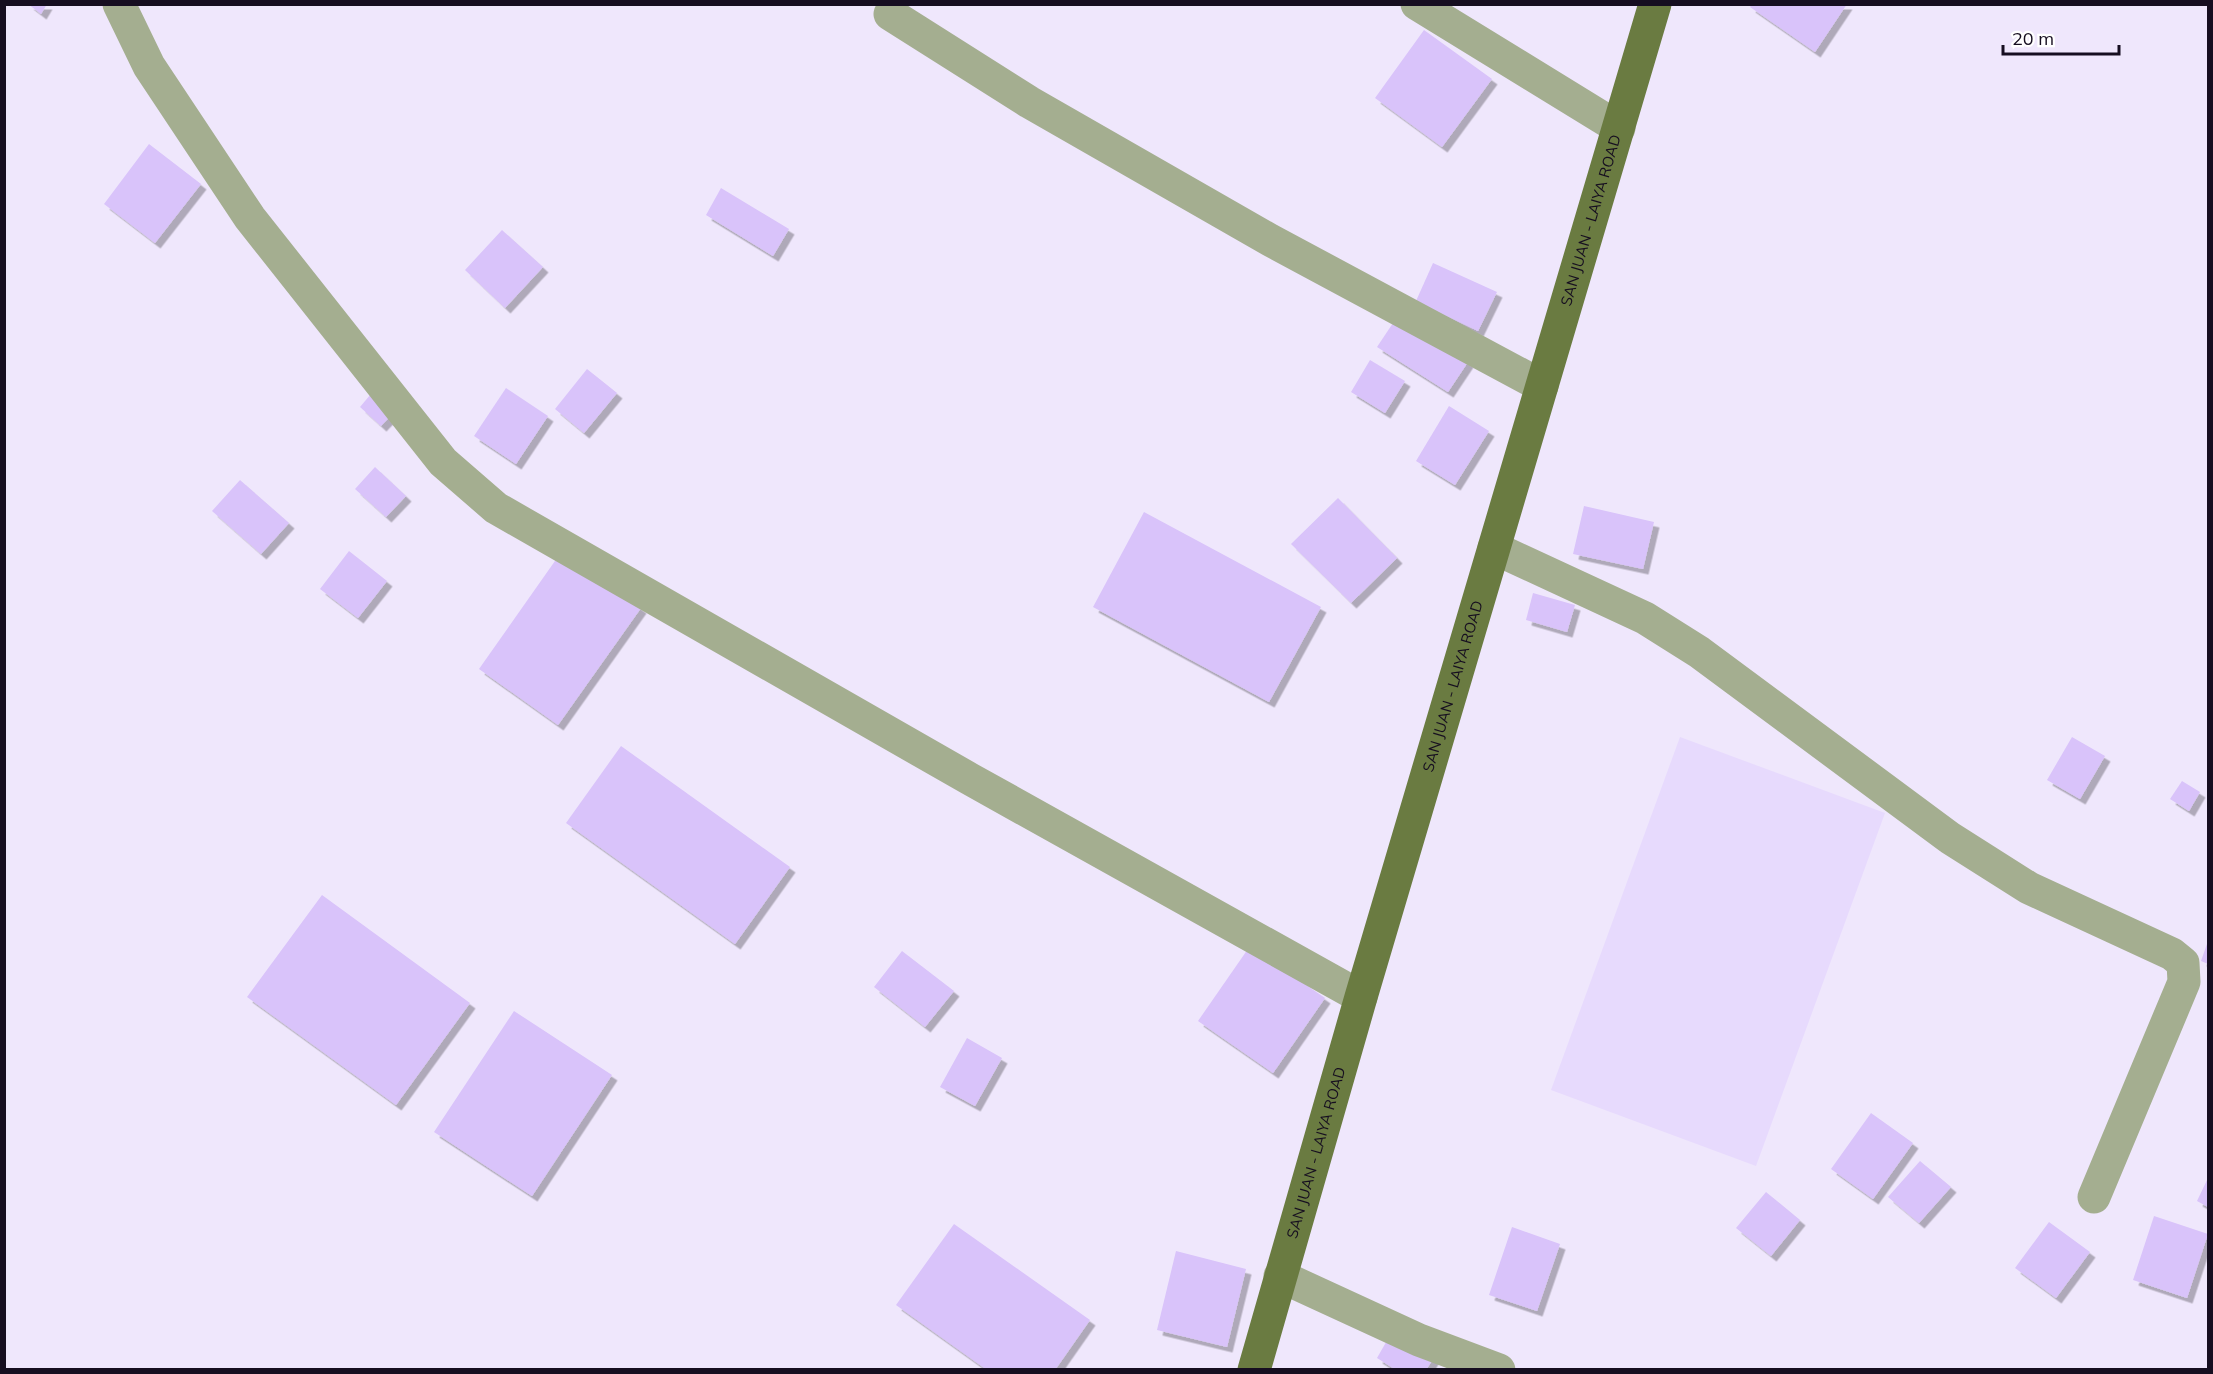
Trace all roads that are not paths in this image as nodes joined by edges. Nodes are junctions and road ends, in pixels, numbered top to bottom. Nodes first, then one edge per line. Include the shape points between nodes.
1 (119, 4) edge
2 (1417, 4) edge
3 (1655, 4) edge
4 (890, 14) dead end
5 (1619, 128) junction
6 (1542, 386) junction
7 (1494, 548) junction
8 (1361, 997) junction
9 (2094, 1197) dead end
10 (1280, 1276) junction
11 (1254, 1370) edge
12 (1499, 1370) edge

1 - 8 street via 149,66 250,218 443,462 496,507 970,779
2 - 5 street
3 - 5 main road, SAN JUAN - LAIYA ROAD
4 - 6 street via 1029,102 1270,240
5 - 6 main road, SAN JUAN - LAIYA ROAD
6 - 7 main road, SAN JUAN - LAIYA ROAD
7 - 8 main road, SAN JUAN - LAIYA ROAD
7 - 9 street via 1645,618 1699,652 1960,844 2029,888 2172,954 2183,963 2184,982
8 - 10 main road, SAN JUAN - LAIYA ROAD
10 - 11 main road, SAN JUAN - LAIYA ROAD
10 - 12 street via 1419,1340

